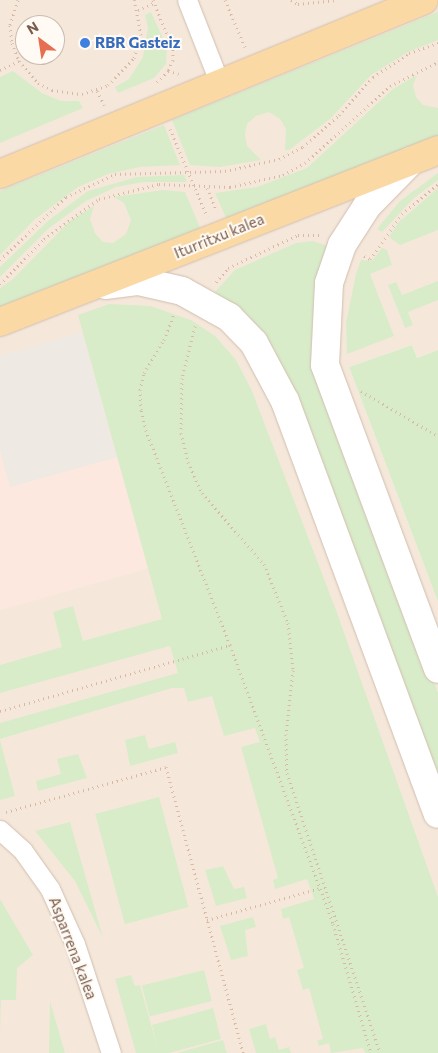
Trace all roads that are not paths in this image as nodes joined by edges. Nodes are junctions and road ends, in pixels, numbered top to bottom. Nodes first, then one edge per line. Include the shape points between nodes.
1 (187, 0) edge
2 (424, 0) edge
3 (220, 84) junction
4 (438, 150) edge
5 (412, 160) junction
6 (0, 174) edge
7 (96, 286) junction
8 (0, 322) edge
9 (438, 669) edge
10 (438, 814) edge
11 (1, 821) edge
12 (110, 1053) edge

1 - 3 street
2 - 3 main road
3 - 6 main road
4 - 5 main road, Iturritxu kalea
5 - 7 main road, Iturritxu kalea
5 - 9 main road via 367,206 342,244 329,283 325,365
7 - 8 main road, Iturritxu kalea
7 - 10 main road via 139,281 173,288 196,297 229,317 254,343 271,370 288,410
11 - 12 street, Asparrena kalea via 50,888 68,926

